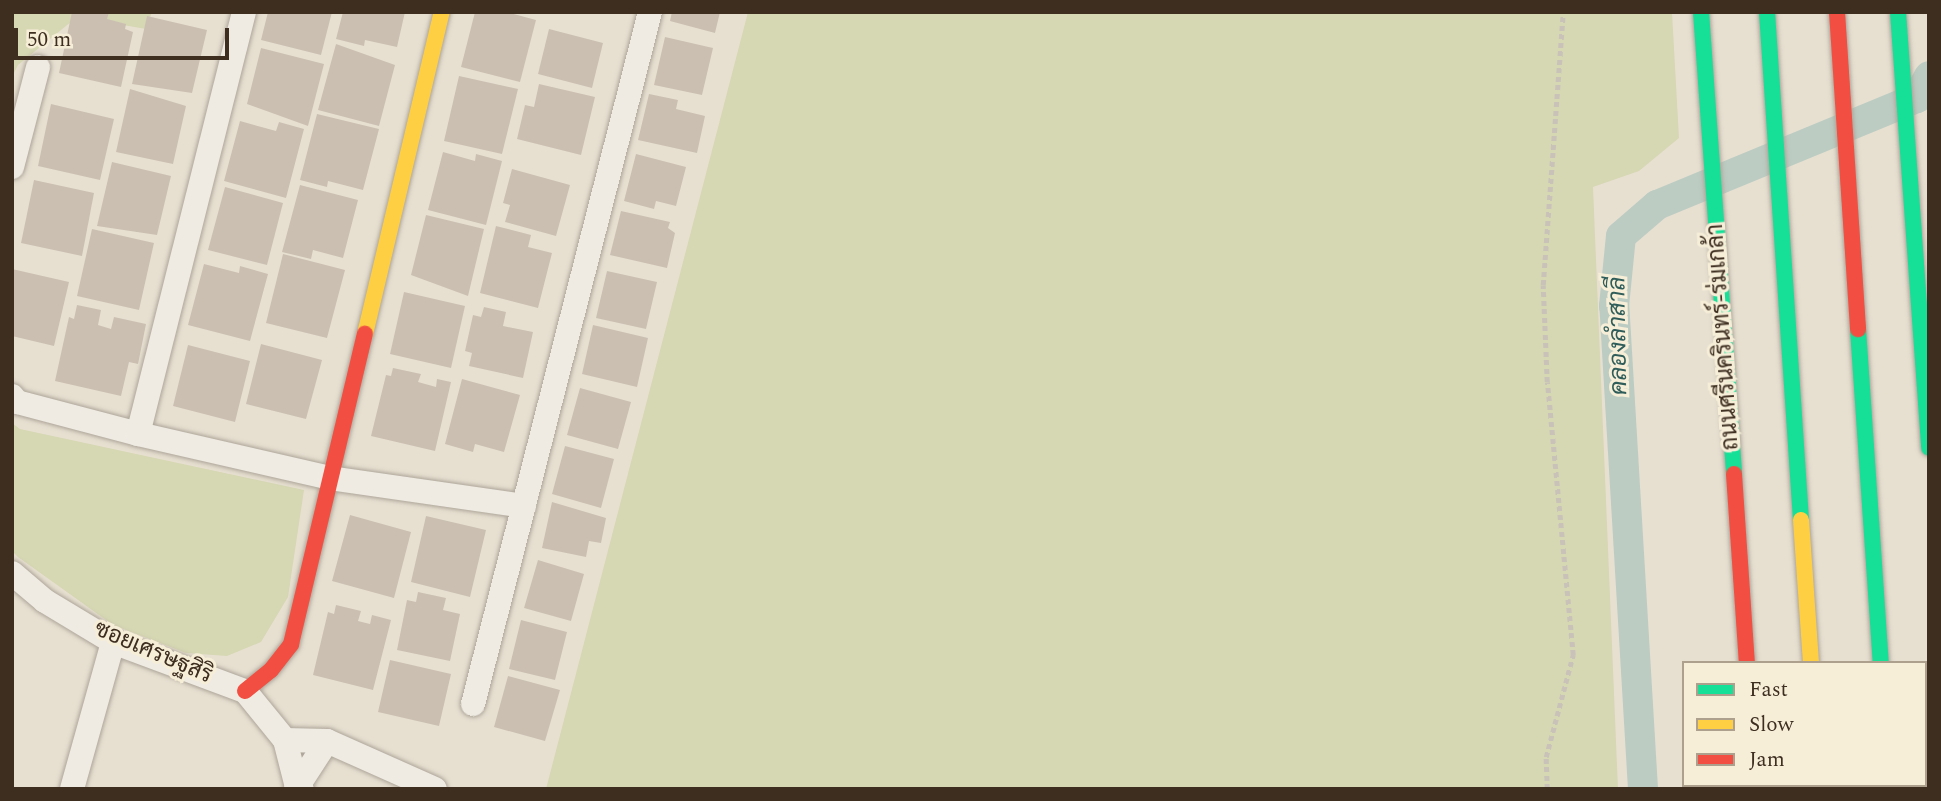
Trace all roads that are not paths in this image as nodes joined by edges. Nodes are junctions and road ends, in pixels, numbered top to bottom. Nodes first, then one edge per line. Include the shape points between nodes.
1 (244, 12) edge
2 (442, 12) edge
3 (650, 12) edge
4 (1701, 12) edge
5 (1767, 12) edge
6 (1837, 12) edge
7 (1898, 12) edge
8 (38, 67) dead end
9 (12, 167) edge
10 (12, 396) edge
11 (138, 434) junction
12 (1929, 448) edge
13 (330, 478) junction
14 (524, 506) junction
15 (12, 573) edge
16 (113, 642) junction
17 (1747, 661) edge
18 (1811, 661) edge
19 (1881, 661) edge
20 (246, 691) junction
21 (473, 704) dead end
22 (285, 740) junction
23 (327, 741) junction
24 (298, 788) edge
25 (72, 789) edge
26 (435, 789) edge

1 - 11 street
2 - 13 main road
3 - 14 street
4 - 17 main road, ถนนศรีนครินทร์-ร่มเกล้า
5 - 18 main road
6 - 19 main road
7 - 12 main road
8 - 9 street
10 - 11 street
11 - 13 street
13 - 14 street
13 - 20 main road via 291,644 271,670
14 - 21 street
15 - 16 street, ซอยเศรษฐสิริ via 46,601
16 - 20 street, ซอยเศรษฐสิริ
16 - 25 street
20 - 22 street
22 - 23 street
22 - 24 street
23 - 24 street
23 - 26 street

